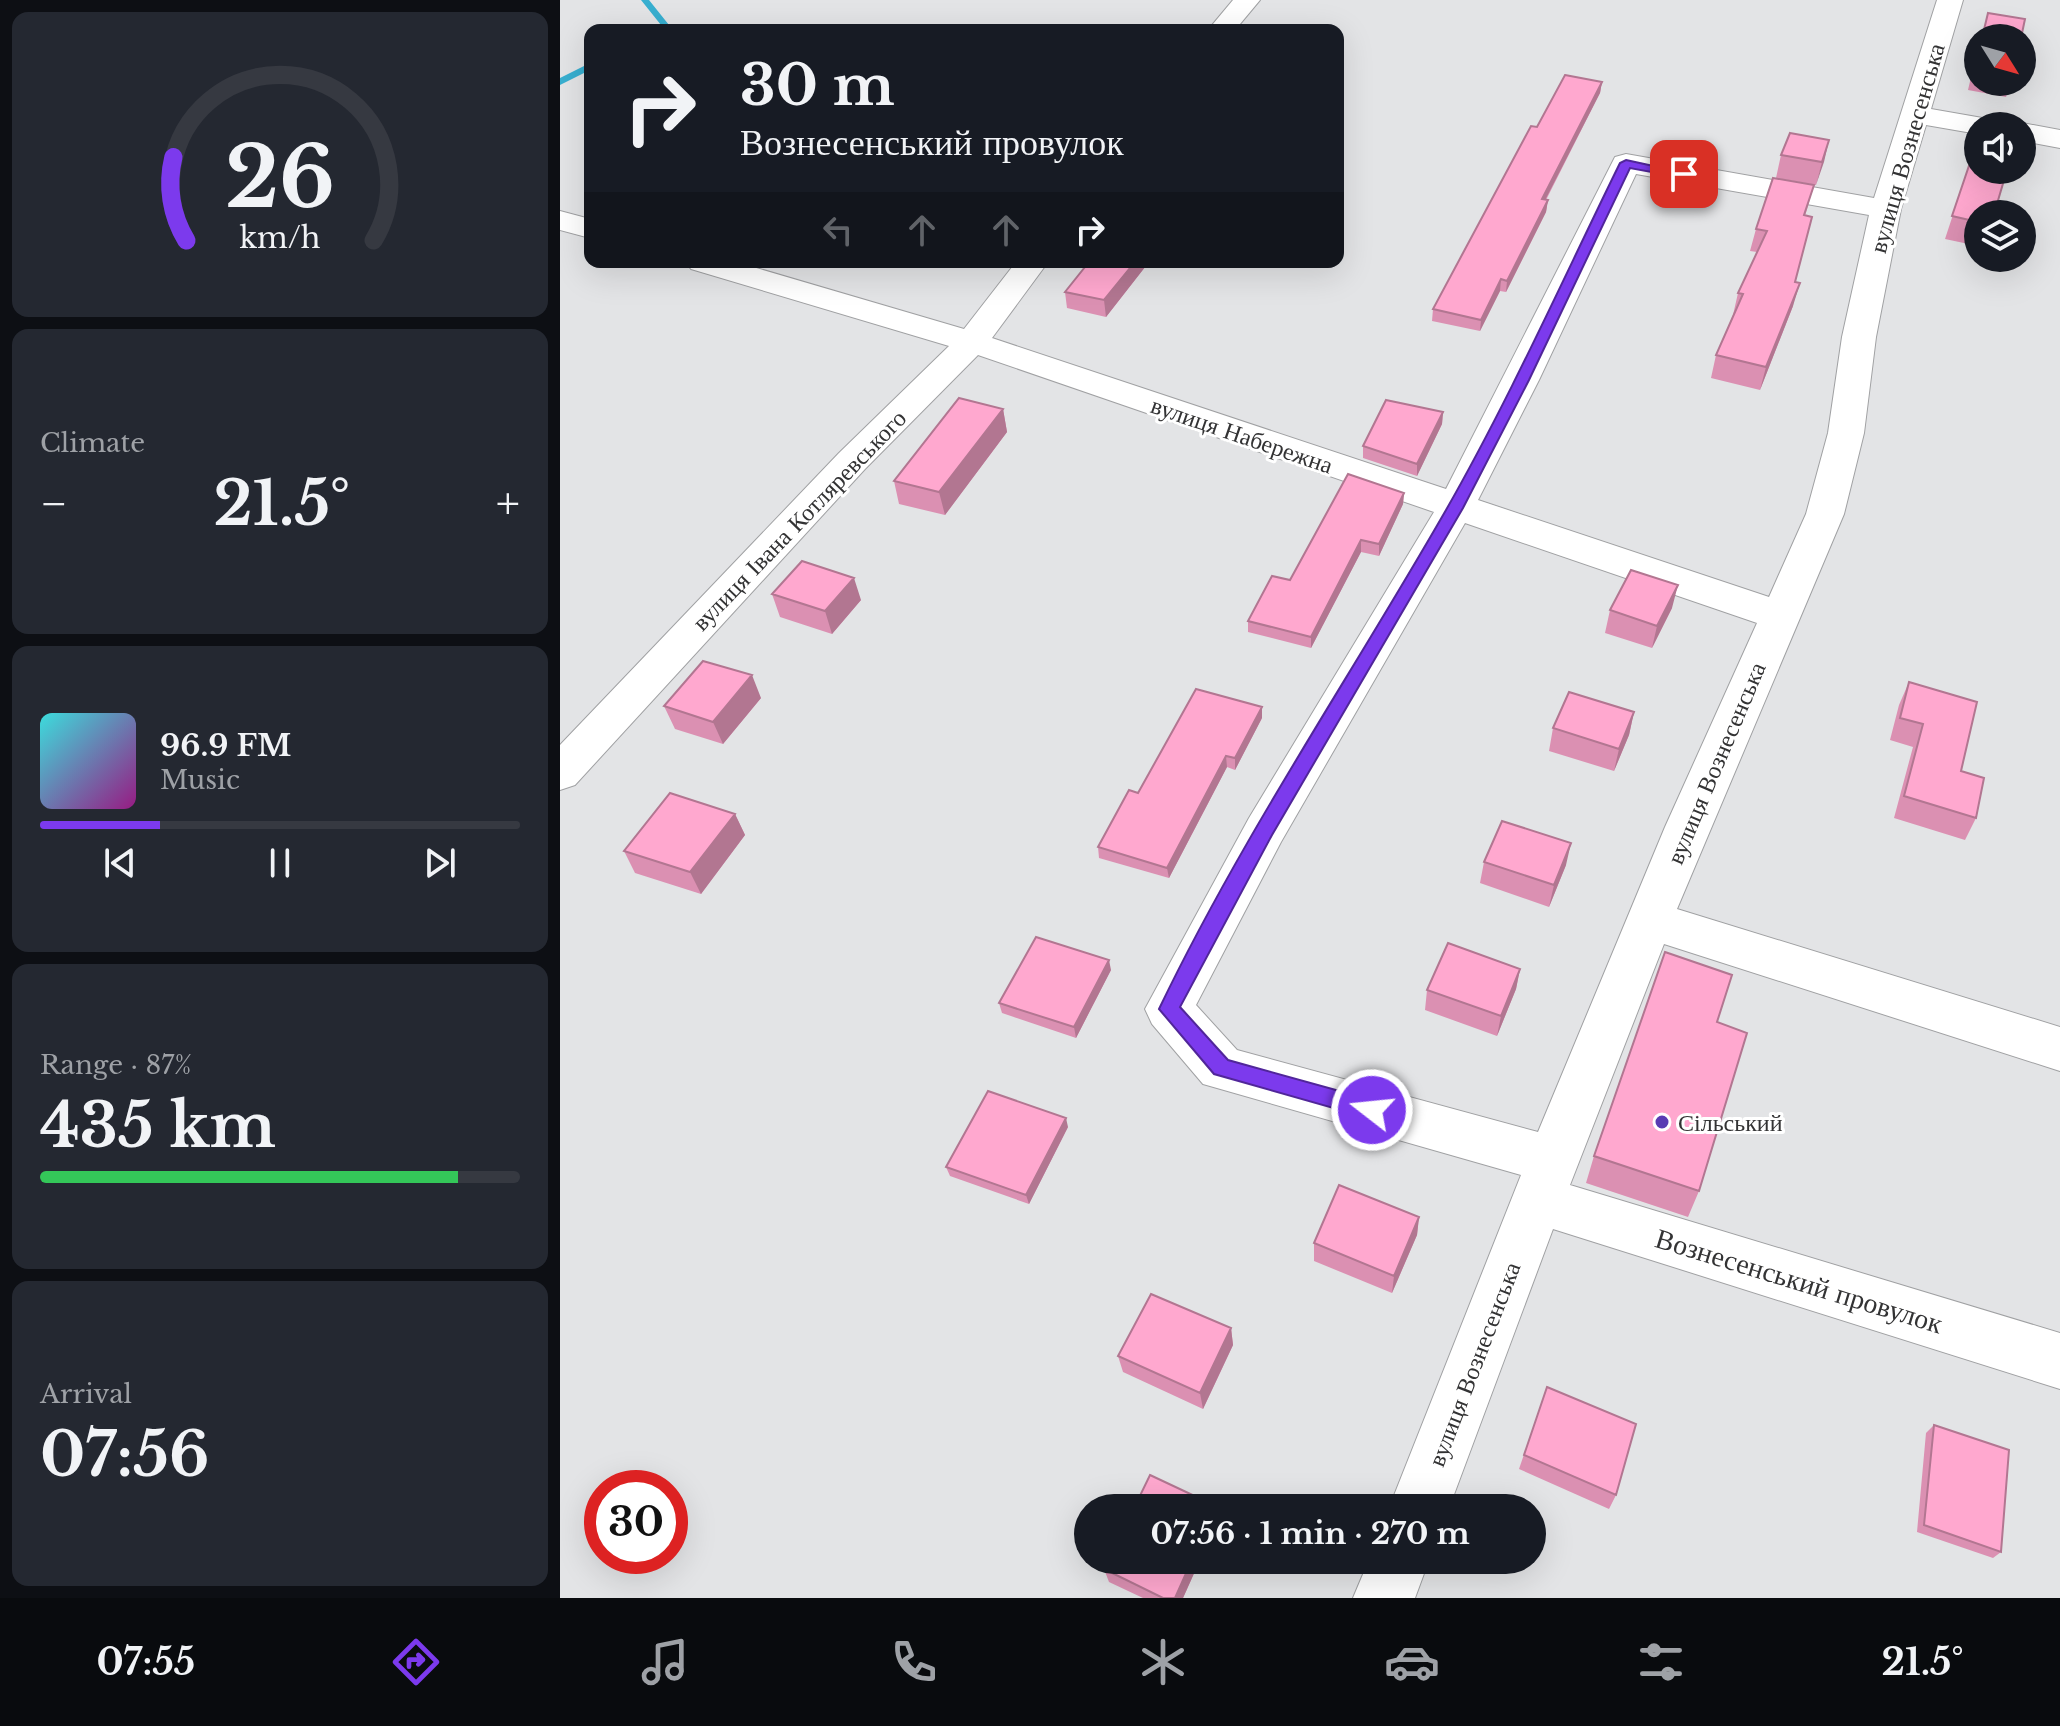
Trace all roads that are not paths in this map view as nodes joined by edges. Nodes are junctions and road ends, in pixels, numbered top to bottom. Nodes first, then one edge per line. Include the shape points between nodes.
1 (1247, 0) edge
2 (1950, 0) edge
3 (1226, 24) edge
4 (1915, 115) junction
5 (1964, 123) edge
6 (2036, 135) edge
7 (2060, 139) edge
8 (1886, 209) junction
9 (560, 220) edge
10 (584, 227) edge
11 (722, 268) edge
12 (1028, 268) edge
13 (972, 342) junction
14 (1455, 508) junction
15 (1781, 616) junction
16 (560, 773) edge
17 (1650, 920) junction
18 (2060, 1049) edge
19 (1545, 1180) junction
20 (2060, 1361) edge
21 (1424, 1494) edge
22 (1393, 1574) edge
23 (1384, 1598) edge

1 - 3 street
2 - 4 street, вулиця Вознесенська
4 - 5 street
4 - 8 street, вулиця Вознесенська
6 - 7 street
8 - 14 street, Вознесенський провулок via 1626,163
8 - 15 street, вулиця Вознесенська via 1859,337 1846,433 1825,514
9 - 10 street
11 - 13 street, вулиця Набережна
12 - 13 street, вулиця Івана Котляревського
13 - 14 street, вулиця Набережна
13 - 16 street, вулиця Івана Котляревського via 852,461
14 - 15 street, вулиця Набережна
14 - 19 street, Вознесенський провулок via 1265,830 1169,1009 1221,1068
15 - 17 street, вулиця Вознесенська
17 - 18 street
17 - 19 street, вулиця Вознесенська
19 - 20 street, Вознесенський провулок
19 - 21 street, вулиця Вознесенська
22 - 23 street

